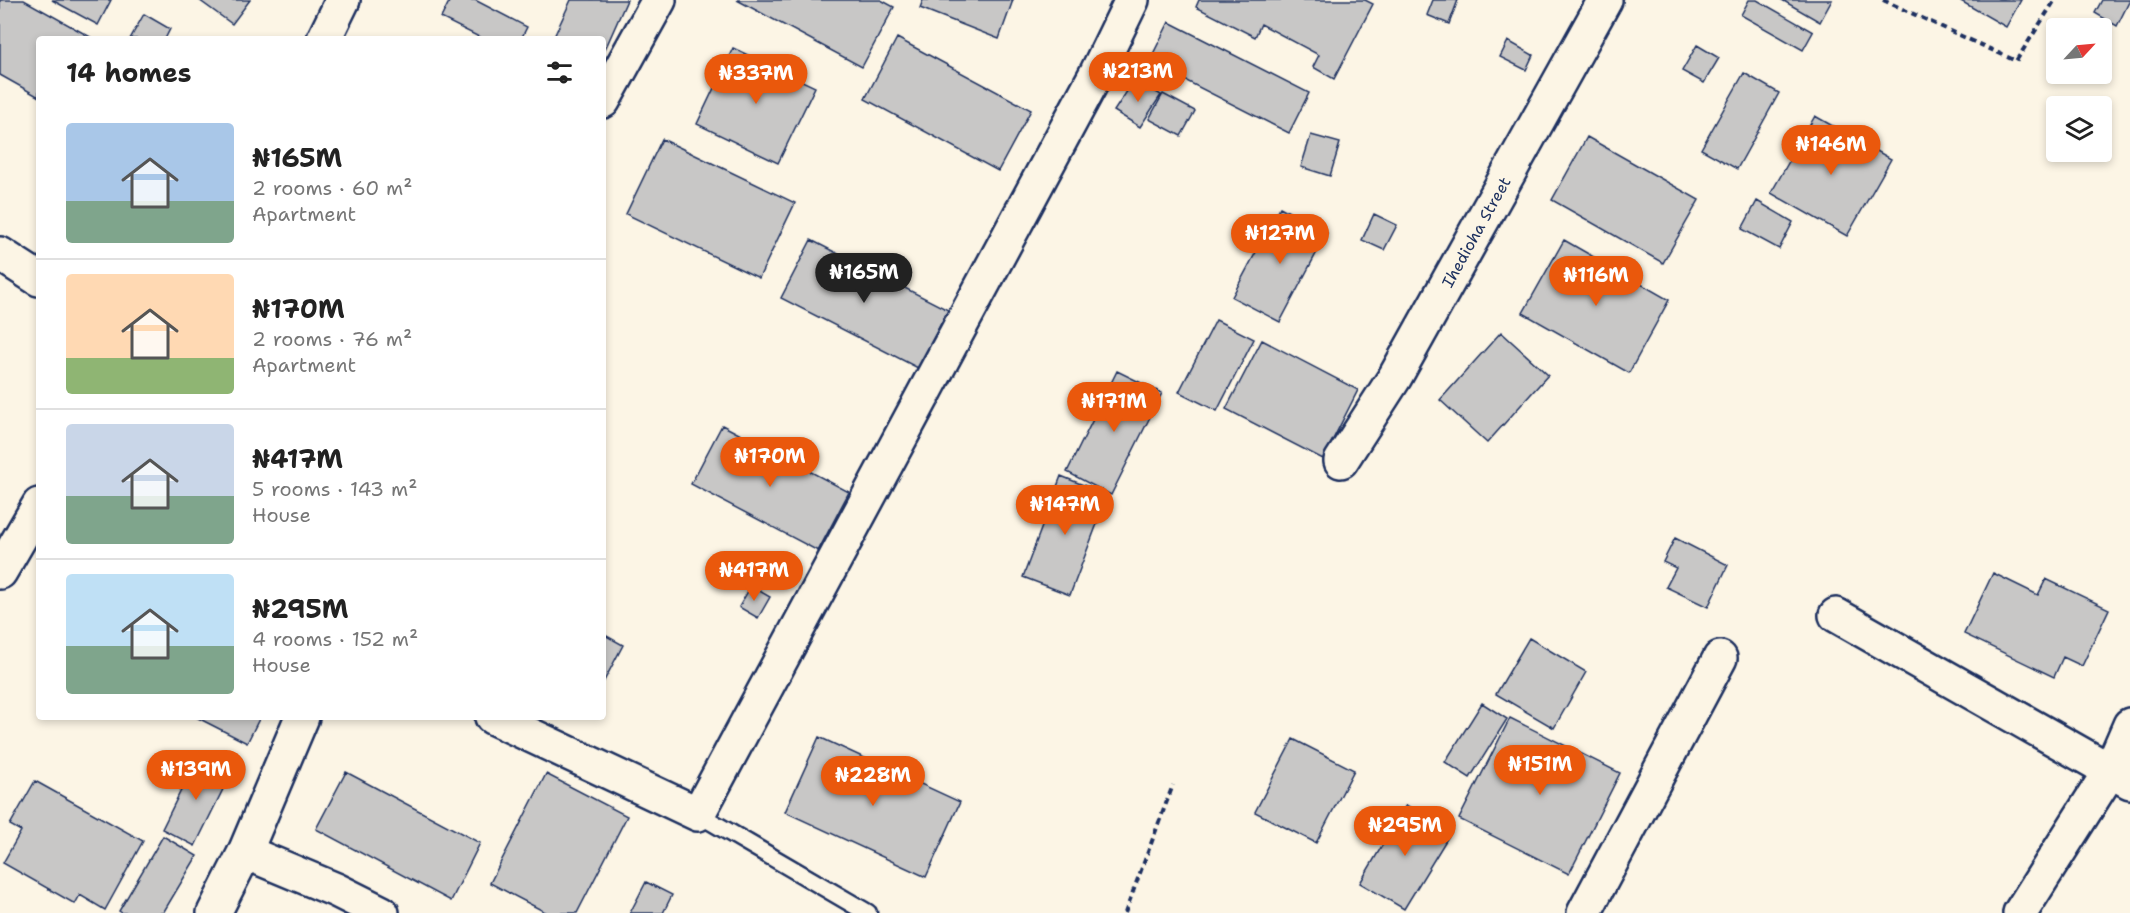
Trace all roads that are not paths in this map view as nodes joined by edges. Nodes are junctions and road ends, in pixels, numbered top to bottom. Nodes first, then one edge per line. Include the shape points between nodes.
1 (343, 0) edge
2 (659, 0) edge
3 (1132, 0) edge
4 (1605, 0) edge
5 (325, 36) edge
6 (606, 96) edge
7 (0, 254) edge
8 (36, 277) edge
9 (1341, 461) dead end
10 (36, 510) edge
11 (0, 572) edge
12 (1836, 615) dead end
13 (1720, 657) dead end
14 (301, 720) edge
15 (498, 720) edge
16 (2130, 725) edge
17 (2120, 777) edge
18 (698, 814) junction
19 (245, 852) junction
20 (214, 913) edge
21 (382, 913) edge
22 (868, 913) edge
23 (1584, 913) edge
24 (2020, 913) edge

1 - 5 street
2 - 6 street
3 - 18 street
4 - 9 street, Ihedioha Street via 1395,377
7 - 8 street
10 - 11 street
12 - 17 street
13 - 23 street
14 - 19 street
15 - 18 street
16 - 17 street
17 - 24 street
18 - 22 lane
19 - 20 street
19 - 21 street

